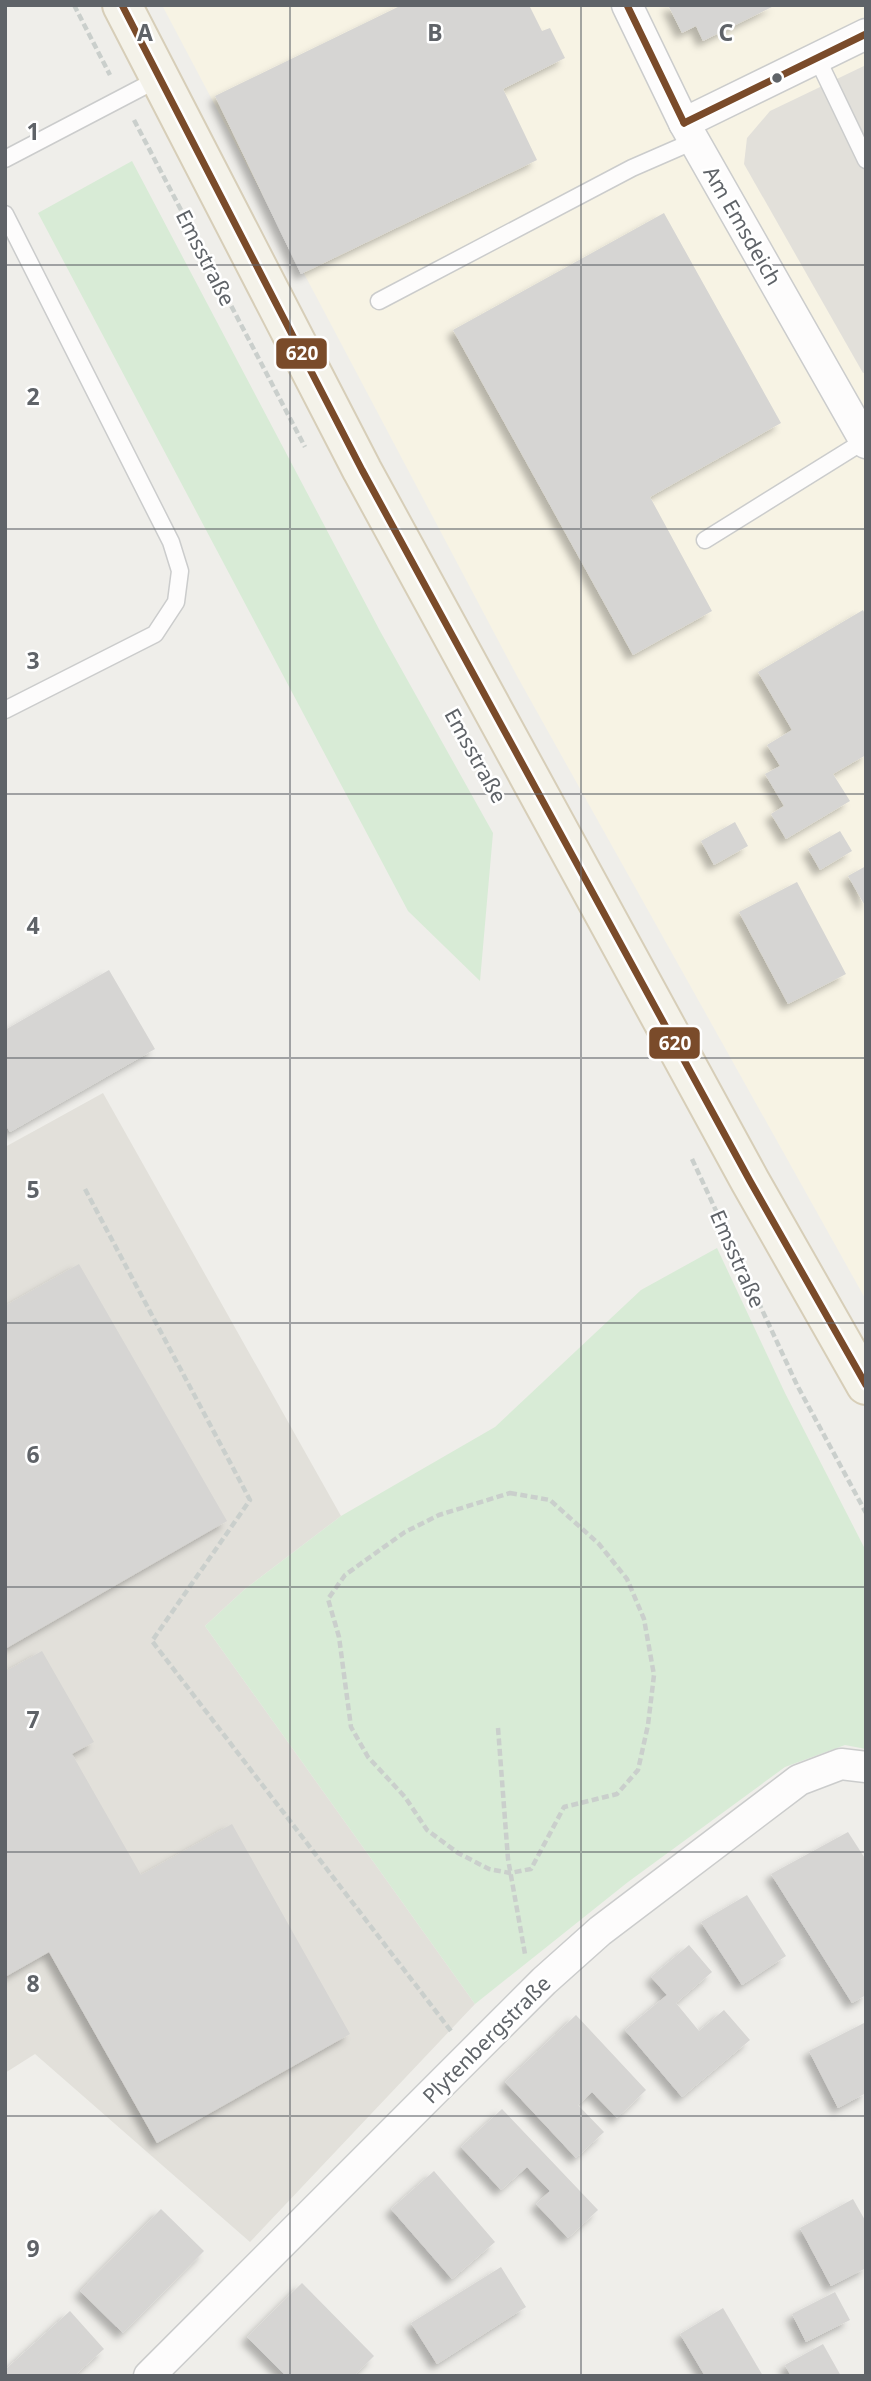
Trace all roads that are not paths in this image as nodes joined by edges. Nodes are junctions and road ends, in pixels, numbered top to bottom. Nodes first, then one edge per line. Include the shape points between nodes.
1 (122, 5) edge
2 (627, 5) edge
3 (866, 34) edge
4 (817, 58) junction
5 (158, 79) junction
6 (689, 132) junction
7 (5, 159) edge
8 (866, 160) edge
9 (5, 214) edge
10 (379, 301) dead end
11 (865, 442) edge
12 (705, 540) dead end
13 (5, 710) edge
14 (866, 1385) edge
15 (866, 1766) edge
16 (149, 2376) edge

1 - 5 main road, Emsstraße
2 - 6 street, Am Emsdeich
3 - 4 street
4 - 6 street
4 - 8 lane
5 - 7 lane
5 - 14 main road, Emsstraße via 362,470
6 - 10 lane via 632,168
6 - 11 street, Am Emsdeich
9 - 13 lane via 171,542 180,571 176,602 155,634
11 - 12 lane
15 - 16 street, Plytenbergstraße via 841,1764 799,1780 600,1931 544,1981

